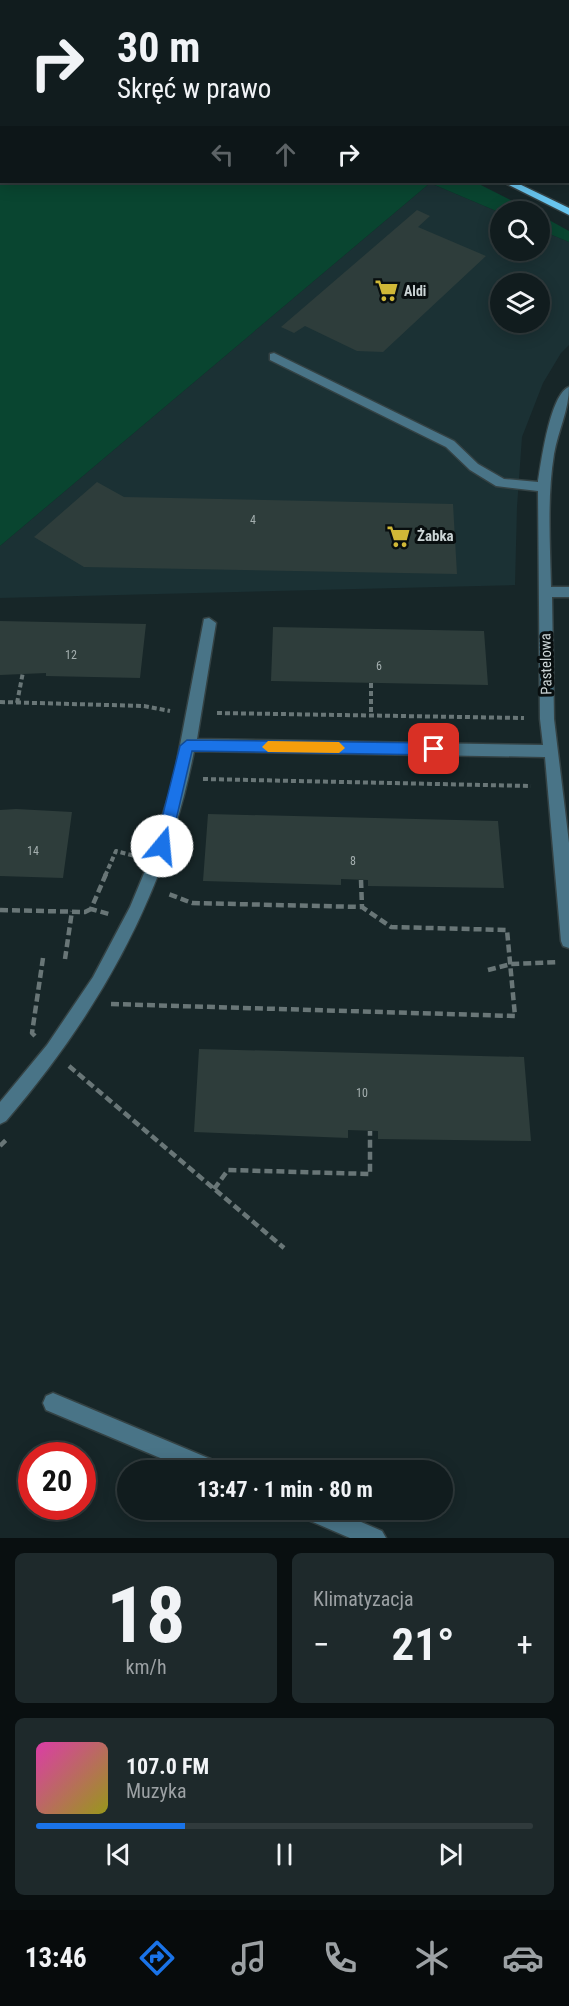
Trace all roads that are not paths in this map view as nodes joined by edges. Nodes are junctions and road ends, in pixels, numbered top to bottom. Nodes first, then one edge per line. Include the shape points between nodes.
1 (510, 183) edge
2 (569, 212) edge
3 (274, 357) dead end
4 (569, 391) edge
5 (544, 487) junction
6 (544, 592) junction
7 (569, 592) edge
8 (209, 623) dead end
9 (187, 746) junction
10 (551, 751) junction
11 (563, 803) edge
12 (569, 941) edge
13 (0, 1115) edge
14 (53, 1403) dead end
15 (189, 1460) edge
16 (332, 1520) edge
17 (375, 1538) edge

1 - 2 main road
3 - 5 street via 450,444 474,467 501,483
4 - 5 street, Pastelowa via 556,419
5 - 6 street, Pastelowa
6 - 7 street
6 - 10 street, Pastelowa
8 - 9 street
9 - 10 street
9 - 13 street via 168,830 124,936 63,1039
10 - 11 street, Pastelowa
11 - 12 street, Pastelowa
14 - 15 street
16 - 17 street

